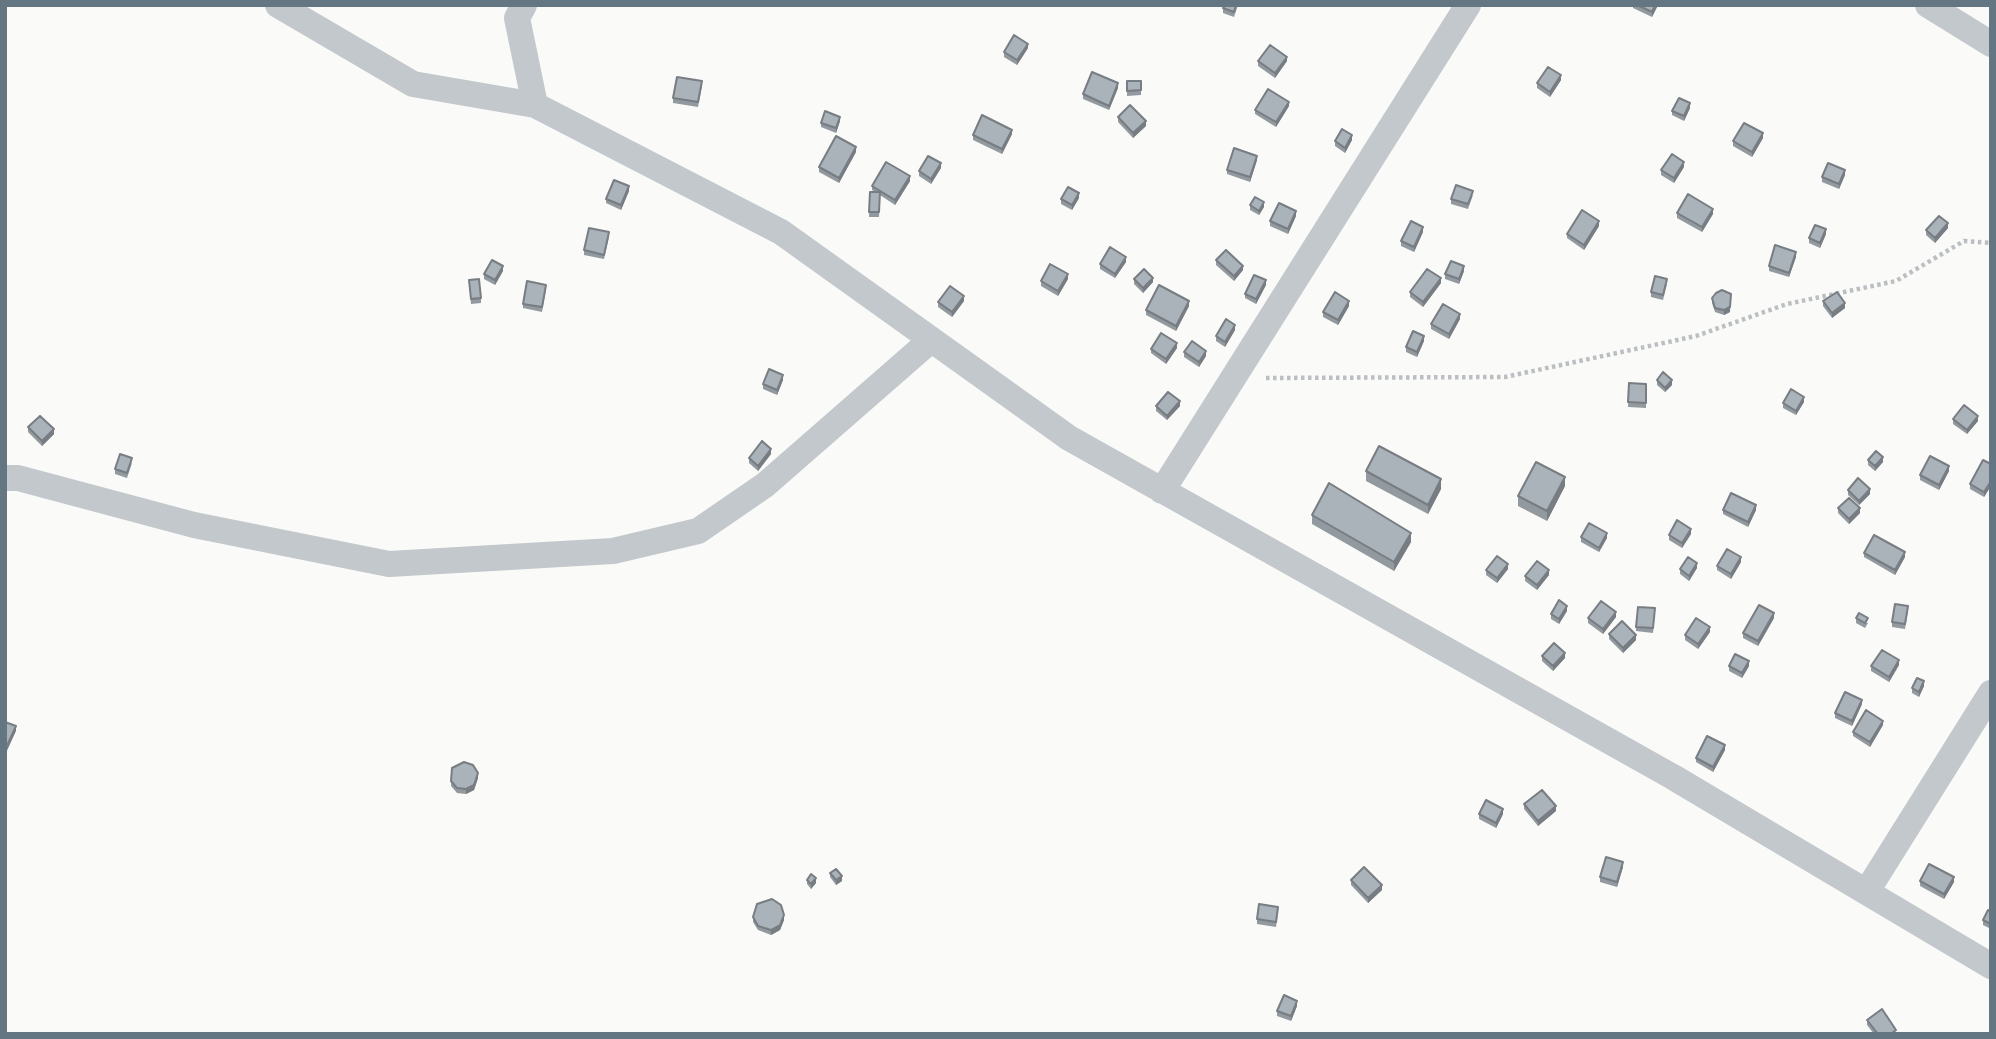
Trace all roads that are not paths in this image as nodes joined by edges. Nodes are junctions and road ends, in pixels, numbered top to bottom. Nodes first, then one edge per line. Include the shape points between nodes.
1 (278, 5) edge
2 (524, 5) edge
3 (1468, 5) edge
4 (1928, 5) edge
5 (1991, 44) edge
6 (535, 105) junction
7 (931, 340) junction
8 (5, 478) edge
9 (1162, 491) junction
10 (1991, 693) edge
11 (1867, 891) junction
12 (1991, 966) edge

1 - 6 street via 413,84
2 - 6 street via 517,18
3 - 9 street
4 - 5 street
6 - 7 street via 781,232
7 - 8 street via 765,485 698,531 613,551 389,564 194,525
7 - 9 street via 1069,438
9 - 11 street
10 - 11 street
11 - 12 street

